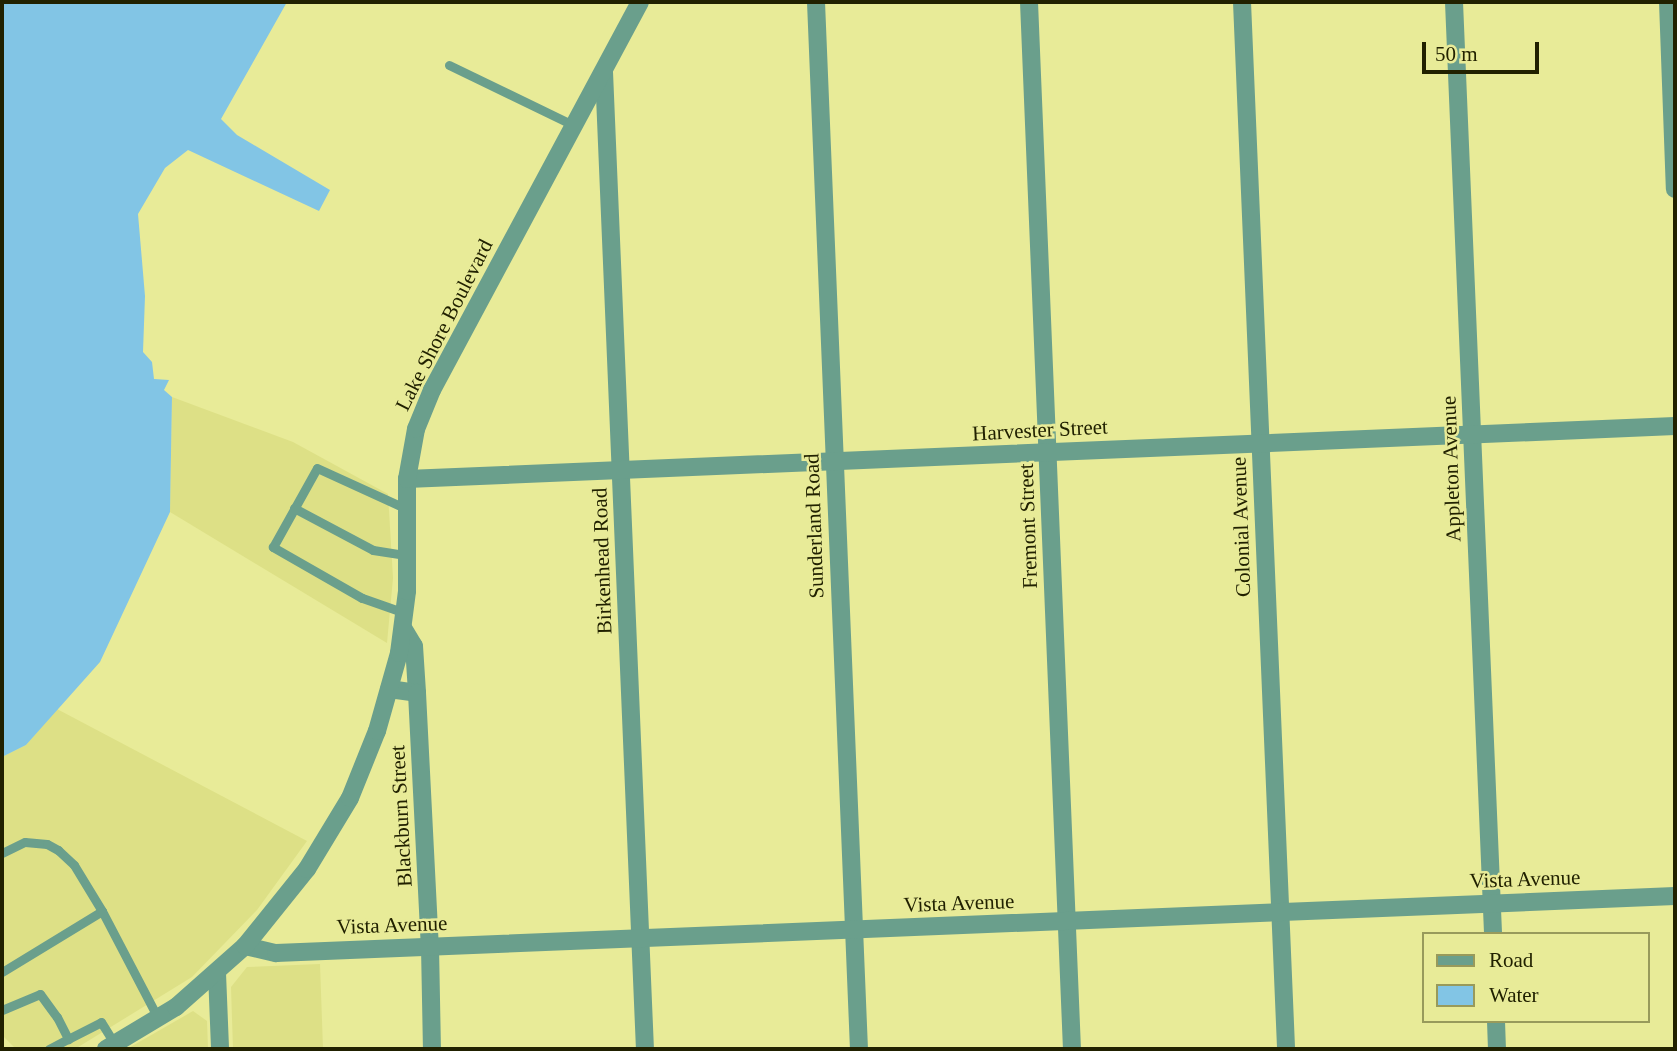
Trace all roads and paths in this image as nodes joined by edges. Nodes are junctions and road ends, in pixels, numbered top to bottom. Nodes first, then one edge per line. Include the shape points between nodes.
1 (640, 2) edge
2 (816, 2) edge
3 (1029, 2) edge
4 (1242, 2) edge
5 (1454, 2) edge
6 (1668, 2) edge
7 (449, 65) dead end
8 (604, 72) junction
9 (575, 126) junction
10 (1675, 189) edge
11 (1675, 426) edge
12 (1473, 435) junction
13 (1260, 444) junction
14 (1048, 453) junction
15 (834, 462) junction
16 (621, 470) junction
17 (407, 479) junction
18 (295, 509) junction
19 (407, 509) junction
20 (406, 555) junction
21 (404, 620) junction
22 (389, 690) junction
23 (417, 693) junction
24 (2, 853) edge
25 (1675, 896) edge
26 (1492, 902) junction
27 (102, 911) junction
28 (1280, 912) junction
29 (1067, 921) junction
30 (855, 930) junction
31 (1493, 932) edge
32 (641, 938) junction
33 (245, 946) junction
34 (430, 947) junction
35 (2, 972) edge
36 (217, 973) junction
37 (2, 1010) edge
38 (158, 1018) junction
39 (1496, 1023) edge
40 (68, 1040) junction
41 (111, 1047) edge
42 (49, 1049) edge
43 (220, 1049) edge
44 (432, 1049) edge
45 (645, 1049) edge
46 (859, 1049) edge
47 (1072, 1049) edge
48 (1286, 1049) edge
49 (1497, 1049) edge

1 - 8 street, Lake Shore Boulevard
2 - 15 street, Sunderland Road
3 - 14 street, Fremont Street
4 - 13 street, Colonial Avenue
5 - 12 street, Appleton Avenue
6 - 10 street
7 - 9 lane
8 - 9 street, Lake Shore Boulevard
8 - 16 street, Birkenhead Road
9 - 17 street, Lake Shore Boulevard via 429,397 413,438
11 - 12 street, Harvester Street
12 - 13 street, Harvester Street
12 - 26 street, Appleton Avenue
13 - 14 street, Harvester Street
13 - 28 street, Colonial Avenue
14 - 15 street, Harvester Street
14 - 29 street, Fremont Street
15 - 16 street, Harvester Street
15 - 30 street, Sunderland Road
16 - 17 street, Harvester Street
16 - 32 street, Birkenhead Road
17 - 19 street, Lake Shore Boulevard
18 - 19 lane via 317,468
18 - 20 lane via 373,550
18 - 21 lane via 273,547
19 - 20 street, Lake Shore Boulevard
20 - 21 street, Lake Shore Boulevard
21 - 22 street, Lake Shore Boulevard
21 - 23 street, Blackburn Street via 414,646
22 - 23 street
22 - 33 street, Lake Shore Boulevard via 364,766 332,831
23 - 34 street, Blackburn Street
24 - 27 lane via 25,842 58,850 74,865
25 - 26 street, Vista Avenue
26 - 28 street, Vista Avenue
26 - 31 street, Appleton Avenue
27 - 35 lane
27 - 38 lane
28 - 29 street, Vista Avenue
28 - 48 street, Colonial Avenue
29 - 30 street, Vista Avenue
29 - 47 street, Fremont Street
30 - 32 street, Vista Avenue
30 - 46 street, Sunderland Road
32 - 34 street, Vista Avenue
32 - 45 street, Birkenhead Road
33 - 34 street, Vista Avenue via 276,953
33 - 36 street, Lake Shore Boulevard
34 - 44 street, Blackburn Street
36 - 38 street, Lake Shore Boulevard
36 - 43 street
37 - 40 lane via 40,994
38 - 41 street, Lake Shore Boulevard
39 - 49 street
40 - 41 lane via 101,1022
40 - 42 lane

